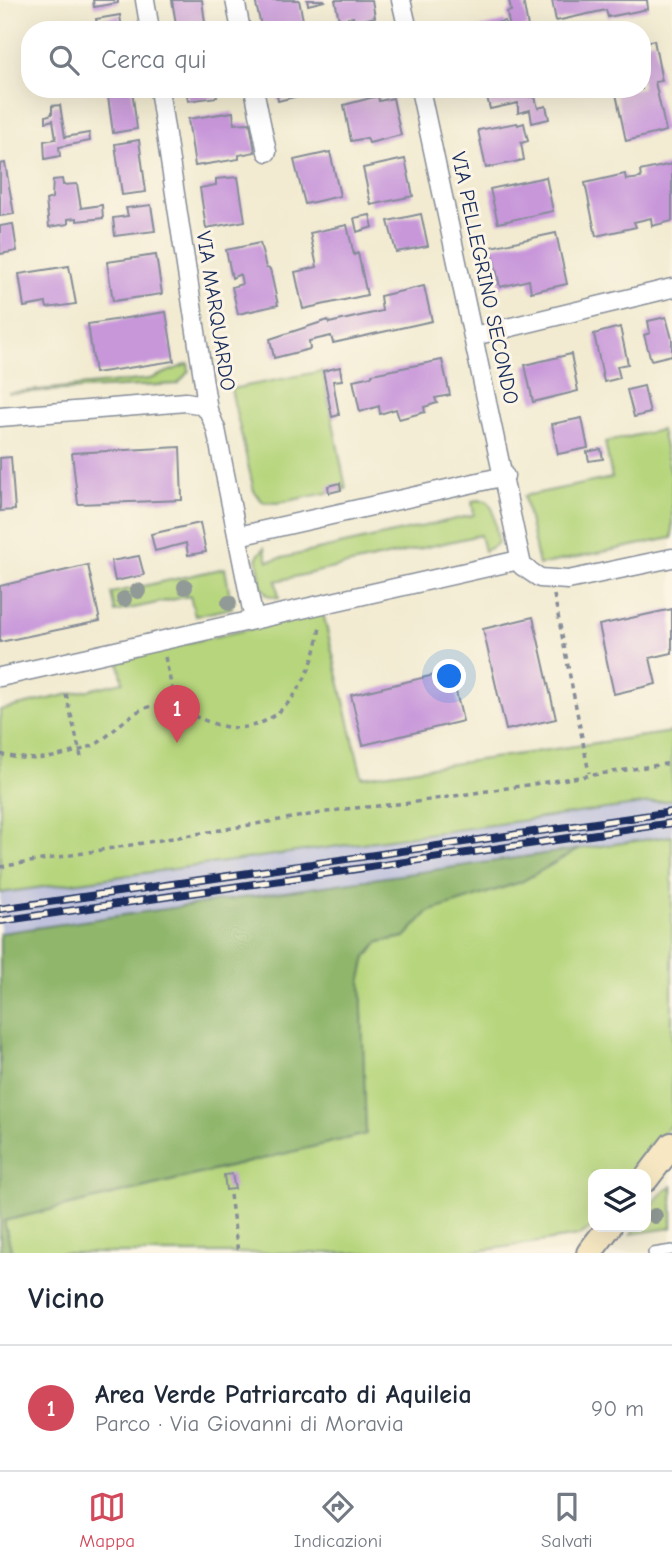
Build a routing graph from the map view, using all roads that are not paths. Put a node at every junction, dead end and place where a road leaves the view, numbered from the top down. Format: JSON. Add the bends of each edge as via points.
{"nodes":[{"id":1,"x":145,"y":0,"type":"edge"},
{"id":2,"x":235,"y":0,"type":"edge"},
{"id":3,"x":401,"y":0,"type":"edge"},
{"id":4,"x":148,"y":21,"type":"edge"},
{"id":5,"x":239,"y":21,"type":"edge"},
{"id":6,"x":406,"y":21,"type":"edge"},
{"id":7,"x":160,"y":98,"type":"edge"},
{"id":8,"x":256,"y":98,"type":"edge"},
{"id":9,"x":423,"y":98,"type":"edge"},
{"id":10,"x":267,"y":152,"type":"dead end"},
{"id":11,"x":672,"y":288,"type":"edge"},
{"id":12,"x":474,"y":336,"type":"junction"},
{"id":13,"x":208,"y":410,"type":"junction"},
{"id":14,"x":0,"y":417,"type":"edge"},
{"id":15,"x":505,"y":476,"type":"junction"},
{"id":16,"x":238,"y":536,"type":"junction"},
{"id":17,"x":672,"y":558,"type":"edge"},
{"id":18,"x":519,"y":560,"type":"junction"},
{"id":19,"x":254,"y":620,"type":"junction"},
{"id":20,"x":0,"y":677,"type":"edge"},
{"id":21,"x":670,"y":1152,"type":"edge"},
{"id":22,"x":651,"y":1173,"type":"edge"},
{"id":23,"x":605,"y":1232,"type":"edge"},
{"id":24,"x":672,"y":1251,"type":"edge"},
{"id":25,"x":589,"y":1253,"type":"edge"},
{"id":26,"x":653,"y":1253,"type":"edge"}],
"edges":[{"from":1,"to":4,"type":"street"},
{"from":2,"to":5,"type":"street"},
{"from":3,"to":6,"type":"street"},
{"from":7,"to":13,"type":"street","name":"VIA MARQUARDO"},
{"from":8,"to":10,"type":"street"},
{"from":9,"to":12,"type":"street","name":"VIA PELLEGRINO SECONDO"},
{"from":11,"to":12,"type":"street"},
{"from":12,"to":15,"type":"street","name":"VIA PELLEGRINO SECONDO"},
{"from":13,"to":14,"type":"street","via":[[186,402]]},
{"from":13,"to":16,"type":"street","name":"VIA MARQUARDO"},
{"from":15,"to":16,"type":"street"},
{"from":15,"to":18,"type":"street","name":"VIA PELLEGRINO SECONDO"},
{"from":16,"to":19,"type":"street"},
{"from":17,"to":18,"type":"street","via":[[568,580],[540,578]]},
{"from":18,"to":19,"type":"street"},
{"from":19,"to":20,"type":"street"},
{"from":21,"to":22,"type":"street"},
{"from":23,"to":25,"type":"street"},
{"from":24,"to":26,"type":"lane"}]}
